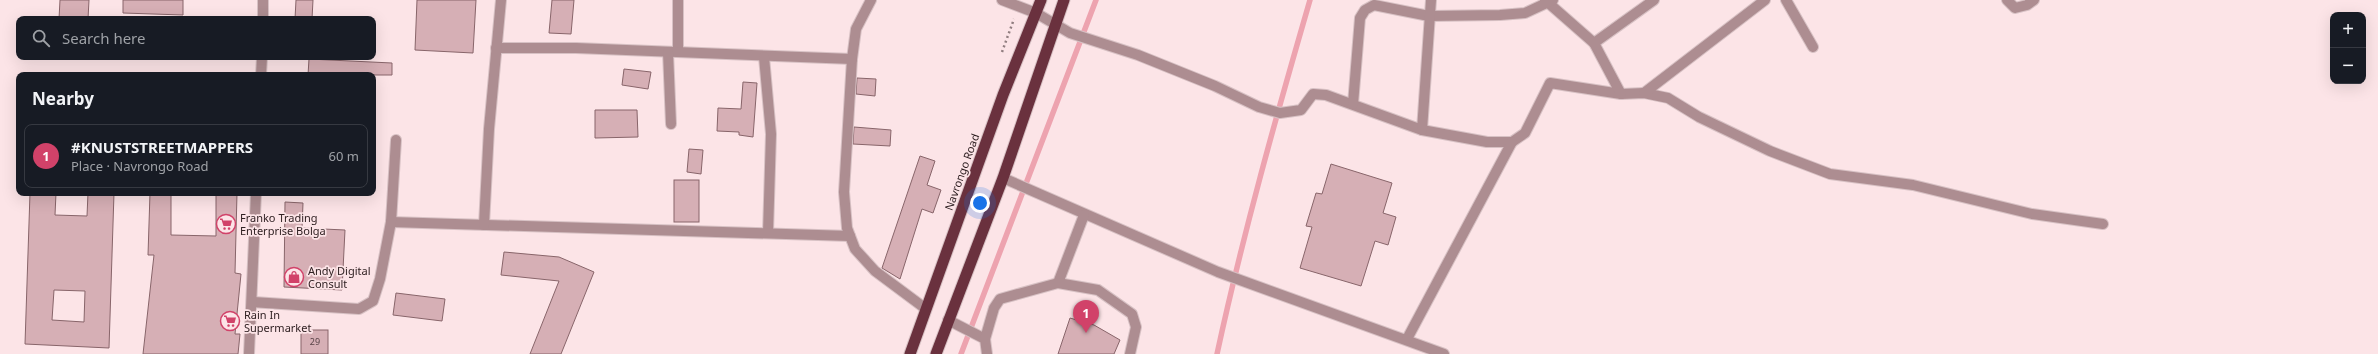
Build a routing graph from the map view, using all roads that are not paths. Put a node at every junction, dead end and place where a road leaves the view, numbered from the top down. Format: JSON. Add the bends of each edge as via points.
{"nodes":[{"id":1,"x":263,"y":0,"type":"edge"},
{"id":2,"x":501,"y":0,"type":"edge"},
{"id":3,"x":678,"y":0,"type":"edge"},
{"id":4,"x":871,"y":0,"type":"edge"},
{"id":5,"x":1002,"y":0,"type":"edge"},
{"id":6,"x":1041,"y":0,"type":"edge"},
{"id":7,"x":1064,"y":0,"type":"edge"},
{"id":8,"x":1431,"y":0,"type":"edge"},
{"id":9,"x":1654,"y":0,"type":"edge"},
{"id":10,"x":1765,"y":0,"type":"edge"},
{"id":11,"x":1786,"y":0,"type":"edge"},
{"id":12,"x":2007,"y":0,"type":"edge"},
{"id":13,"x":2034,"y":0,"type":"edge"},
{"id":14,"x":1549,"y":1,"type":"edge"},
{"id":15,"x":1036,"y":14,"type":"junction"},
{"id":16,"x":263,"y":16,"type":"edge"},
{"id":17,"x":1429,"y":16,"type":"junction"},
{"id":18,"x":1055,"y":25,"type":"junction"},
{"id":19,"x":1594,"y":43,"type":"junction"},
{"id":20,"x":1813,"y":47,"type":"dead end"},
{"id":21,"x":496,"y":48,"type":"junction"},
{"id":22,"x":673,"y":52,"type":"junction"},
{"id":23,"x":764,"y":57,"type":"junction"},
{"id":24,"x":262,"y":60,"type":"edge"},
{"id":25,"x":852,"y":60,"type":"junction"},
{"id":26,"x":261,"y":72,"type":"edge"},
{"id":27,"x":1644,"y":93,"type":"junction"},
{"id":28,"x":1621,"y":94,"type":"junction"},
{"id":29,"x":1353,"y":104,"type":"junction"},
{"id":30,"x":671,"y":124,"type":"dead end"},
{"id":31,"x":1422,"y":130,"type":"junction"},
{"id":32,"x":396,"y":140,"type":"dead end"},
{"id":33,"x":1512,"y":142,"type":"junction"},
{"id":34,"x":1003,"y":178,"type":"junction"},
{"id":35,"x":256,"y":196,"type":"edge"},
{"id":36,"x":1084,"y":215,"type":"junction"},
{"id":37,"x":391,"y":222,"type":"junction"},
{"id":38,"x":2103,"y":224,"type":"dead end"},
{"id":39,"x":484,"y":225,"type":"junction"},
{"id":40,"x":768,"y":233,"type":"junction"},
{"id":41,"x":850,"y":236,"type":"junction"},
{"id":42,"x":1058,"y":283,"type":"junction"},
{"id":43,"x":252,"y":302,"type":"junction"},
{"id":44,"x":926,"y":309,"type":"junction"},
{"id":45,"x":948,"y":320,"type":"junction"},
{"id":46,"x":985,"y":339,"type":"junction"},
{"id":47,"x":1407,"y":339,"type":"junction"},
{"id":48,"x":249,"y":354,"type":"edge"},
{"id":49,"x":910,"y":354,"type":"edge"},
{"id":50,"x":936,"y":354,"type":"edge"},
{"id":51,"x":987,"y":354,"type":"edge"},
{"id":52,"x":1130,"y":354,"type":"edge"},
{"id":53,"x":1444,"y":354,"type":"edge"}],
"edges":[{"from":1,"to":16,"type":"street"},
{"from":2,"to":21,"type":"street"},
{"from":3,"to":22,"type":"street"},
{"from":4,"to":25,"type":"street","via":[[856,28]]},
{"from":5,"to":15,"type":"street"},
{"from":6,"to":15,"type":"highway","name":"Navrongo Road"},
{"from":7,"to":18,"type":"highway"},
{"from":8,"to":17,"type":"street"},
{"from":9,"to":19,"type":"street"},
{"from":10,"to":27,"type":"street"},
{"from":11,"to":20,"type":"street"},
{"from":12,"to":13,"type":"street","via":[[2015,8]]},
{"from":14,"to":17,"type":"street","via":[[1525,13],[1514,15]]},
{"from":14,"to":19,"type":"street"},
{"from":15,"to":18,"type":"street"},
{"from":15,"to":44,"type":"highway","name":"Navrongo Road","via":[[1003,95]]},
{"from":17,"to":29,"type":"street","via":[[1374,5],[1365,10],[1360,18]]},
{"from":17,"to":31,"type":"street"},
{"from":18,"to":29,"type":"street","via":[[1070,33],[1145,57],[1259,107],[1280,113],[1300,110],[1313,94],[1326,95]]},
{"from":18,"to":34,"type":"highway"},
{"from":19,"to":28,"type":"street"},
{"from":21,"to":22,"type":"street"},
{"from":21,"to":39,"type":"street"},
{"from":22,"to":23,"type":"street"},
{"from":22,"to":30,"type":"street"},
{"from":23,"to":25,"type":"street"},
{"from":23,"to":40,"type":"street","via":[[771,134]]},
{"from":24,"to":26,"type":"street"},
{"from":25,"to":41,"type":"street","via":[[844,192]]},
{"from":27,"to":28,"type":"street"},
{"from":27,"to":38,"type":"street","via":[[1668,98],[1699,117],[1770,151],[1830,174],[1913,185],[2032,214]]},
{"from":28,"to":33,"type":"street","via":[[1550,82],[1525,133]]},
{"from":29,"to":31,"type":"street"},
{"from":31,"to":33,"type":"street","via":[[1487,142]]},
{"from":32,"to":37,"type":"street"},
{"from":33,"to":47,"type":"street"},
{"from":34,"to":36,"type":"street"},
{"from":34,"to":45,"type":"highway"},
{"from":35,"to":43,"type":"street"},
{"from":36,"to":42,"type":"street"},
{"from":36,"to":47,"type":"street","via":[[1249,284]]},
{"from":37,"to":39,"type":"street"},
{"from":37,"to":43,"type":"street","via":[[380,279],[373,300],[360,309]]},
{"from":39,"to":40,"type":"street"},
{"from":40,"to":41,"type":"street"},
{"from":41,"to":44,"type":"street","via":[[855,249],[875,271]]},
{"from":42,"to":46,"type":"street","via":[[1000,299],[994,308]]},
{"from":42,"to":52,"type":"street","via":[[1098,290],[1132,314],[1136,327]]},
{"from":43,"to":48,"type":"street"},
{"from":44,"to":49,"type":"highway","name":"Navrongo Road"},
{"from":45,"to":46,"type":"street"},
{"from":45,"to":50,"type":"highway"},
{"from":46,"to":51,"type":"street"},
{"from":47,"to":53,"type":"street"}]}
